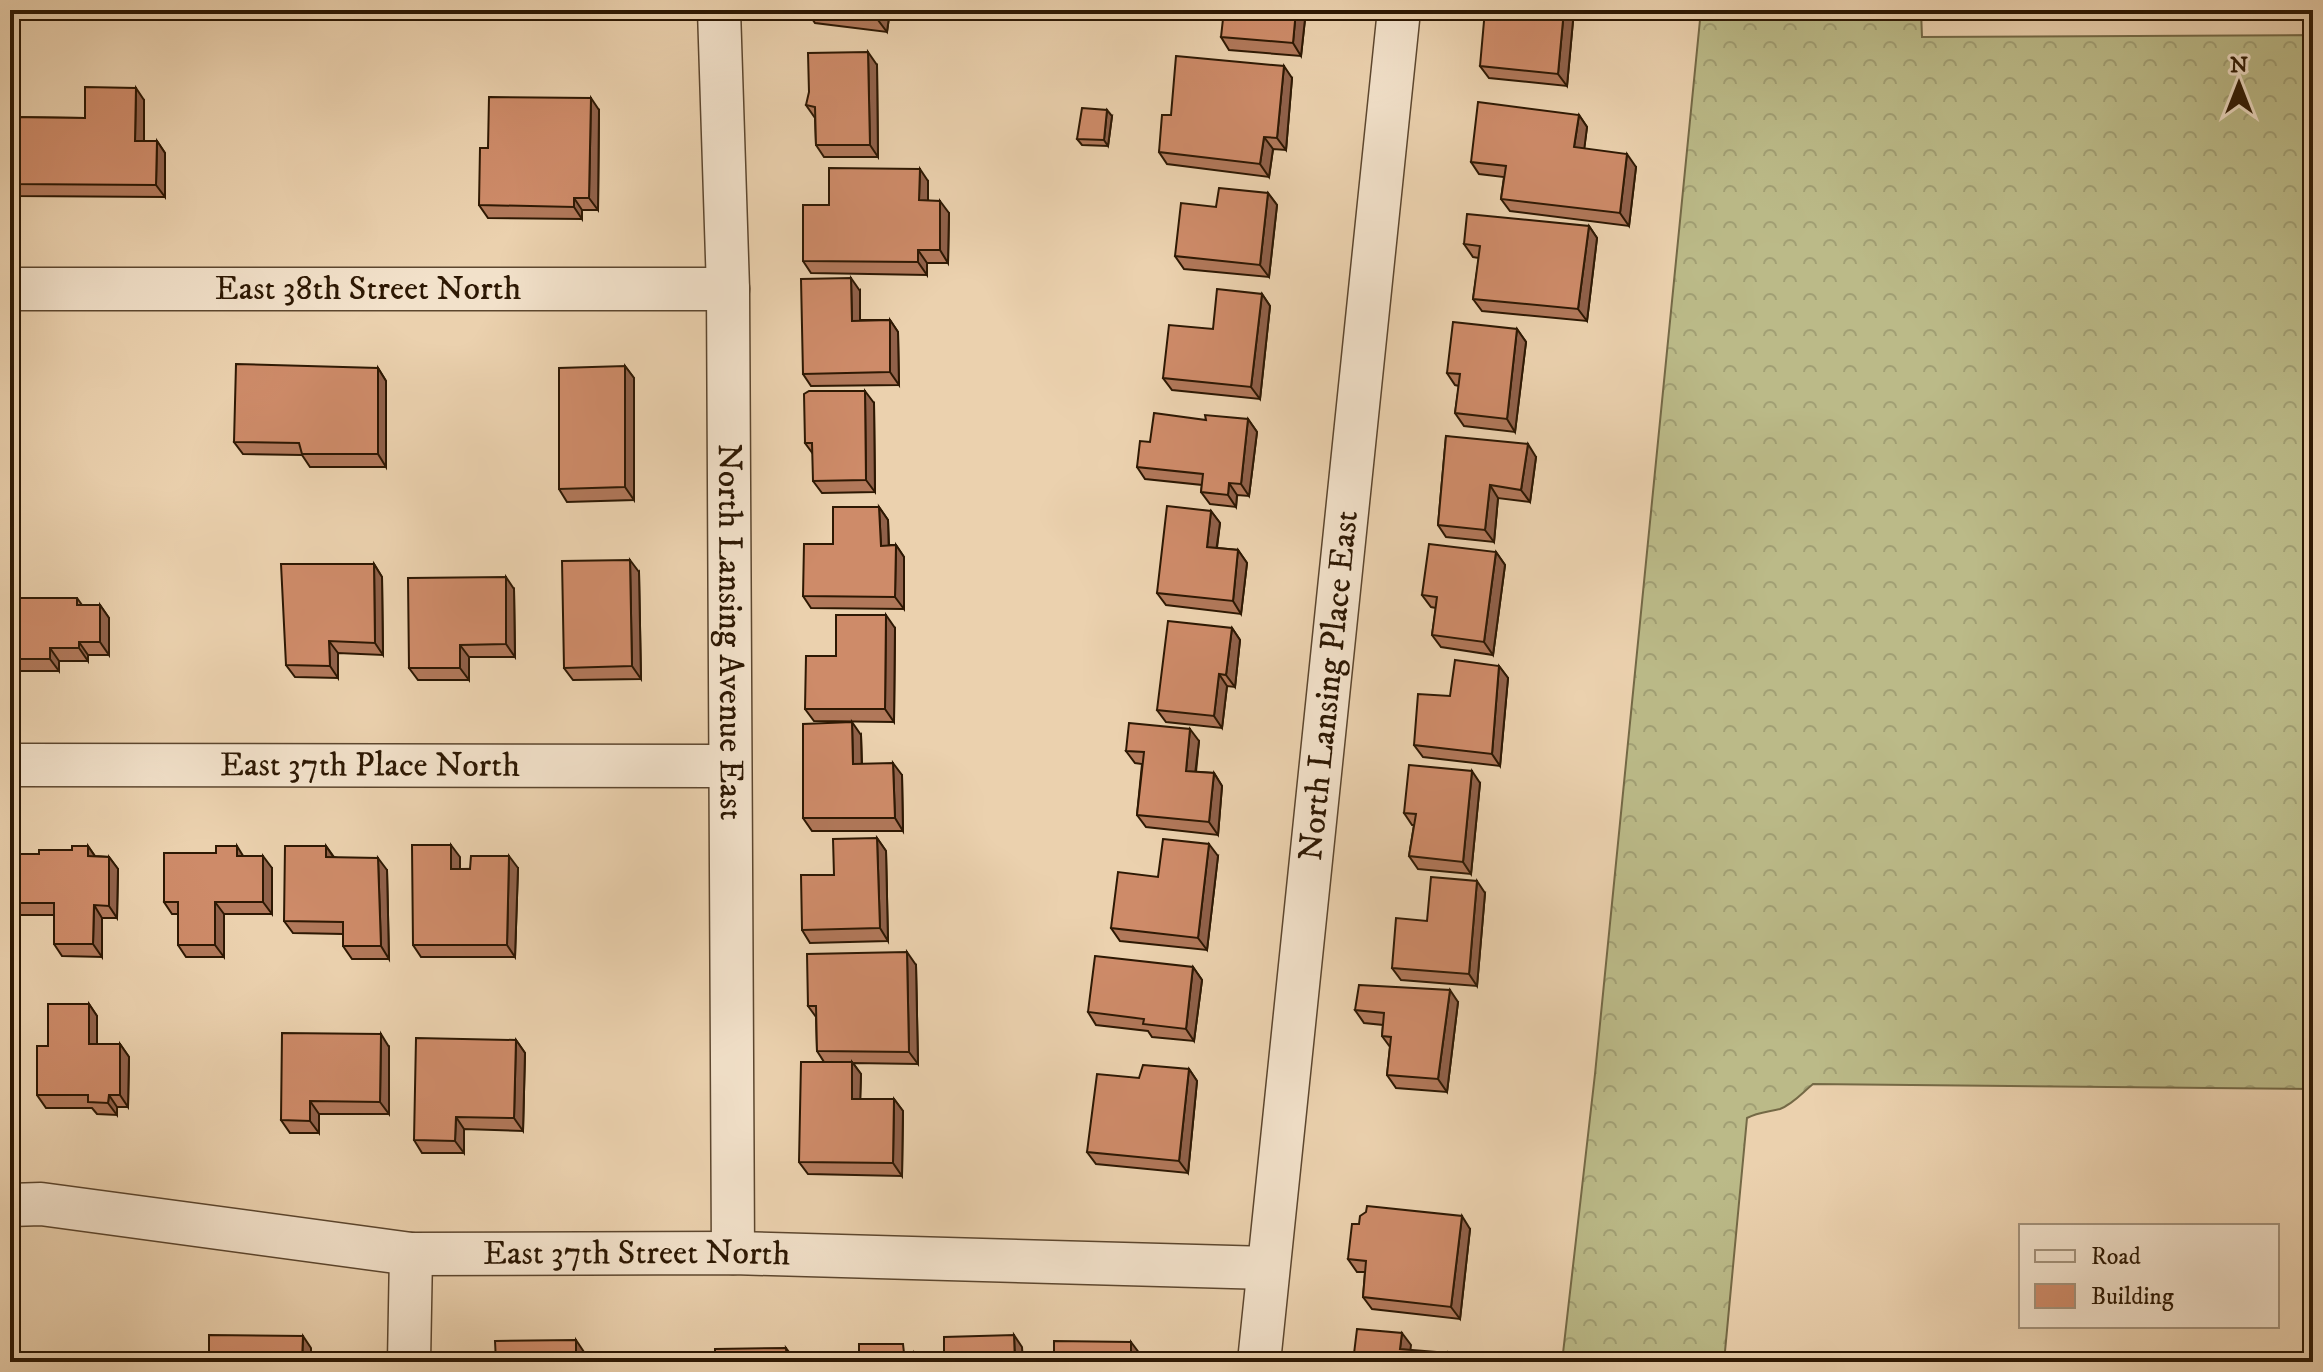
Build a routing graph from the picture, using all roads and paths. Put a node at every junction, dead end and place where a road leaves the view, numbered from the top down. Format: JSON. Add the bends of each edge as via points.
{"nodes":[{"id":1,"x":719,"y":10,"type":"edge"},
{"id":2,"x":1399,"y":10,"type":"edge"},
{"id":3,"x":10,"y":289,"type":"edge"},
{"id":4,"x":728,"y":289,"type":"junction"},
{"id":5,"x":10,"y":765,"type":"edge"},
{"id":6,"x":728,"y":766,"type":"junction"},
{"id":7,"x":10,"y":1205,"type":"edge"},
{"id":8,"x":733,"y":1253,"type":"junction"},
{"id":9,"x":411,"y":1254,"type":"junction"},
{"id":10,"x":1268,"y":1268,"type":"junction"},
{"id":11,"x":409,"y":1362,"type":"edge"},
{"id":12,"x":1259,"y":1362,"type":"edge"}],
"edges":[{"from":1,"to":4,"type":"street","name":"North Lansing Avenue East"},
{"from":2,"to":10,"type":"street","name":"North Lansing Place East"},
{"from":3,"to":4,"type":"street","name":"East 38th Street North"},
{"from":4,"to":6,"type":"street","name":"North Lansing Avenue East"},
{"from":5,"to":6,"type":"street","name":"East 37th Place North"},
{"from":6,"to":8,"type":"street","name":"North Lansing Avenue East"},
{"from":7,"to":9,"type":"street","name":"East 37th Street North","via":[[41,1204]]},
{"from":8,"to":9,"type":"street","name":"East 37th Street North"},
{"from":8,"to":10,"type":"street","name":"East 37th Street North"},
{"from":9,"to":11,"type":"street"},
{"from":10,"to":12,"type":"street","name":"North Lansing Place East"}]}
